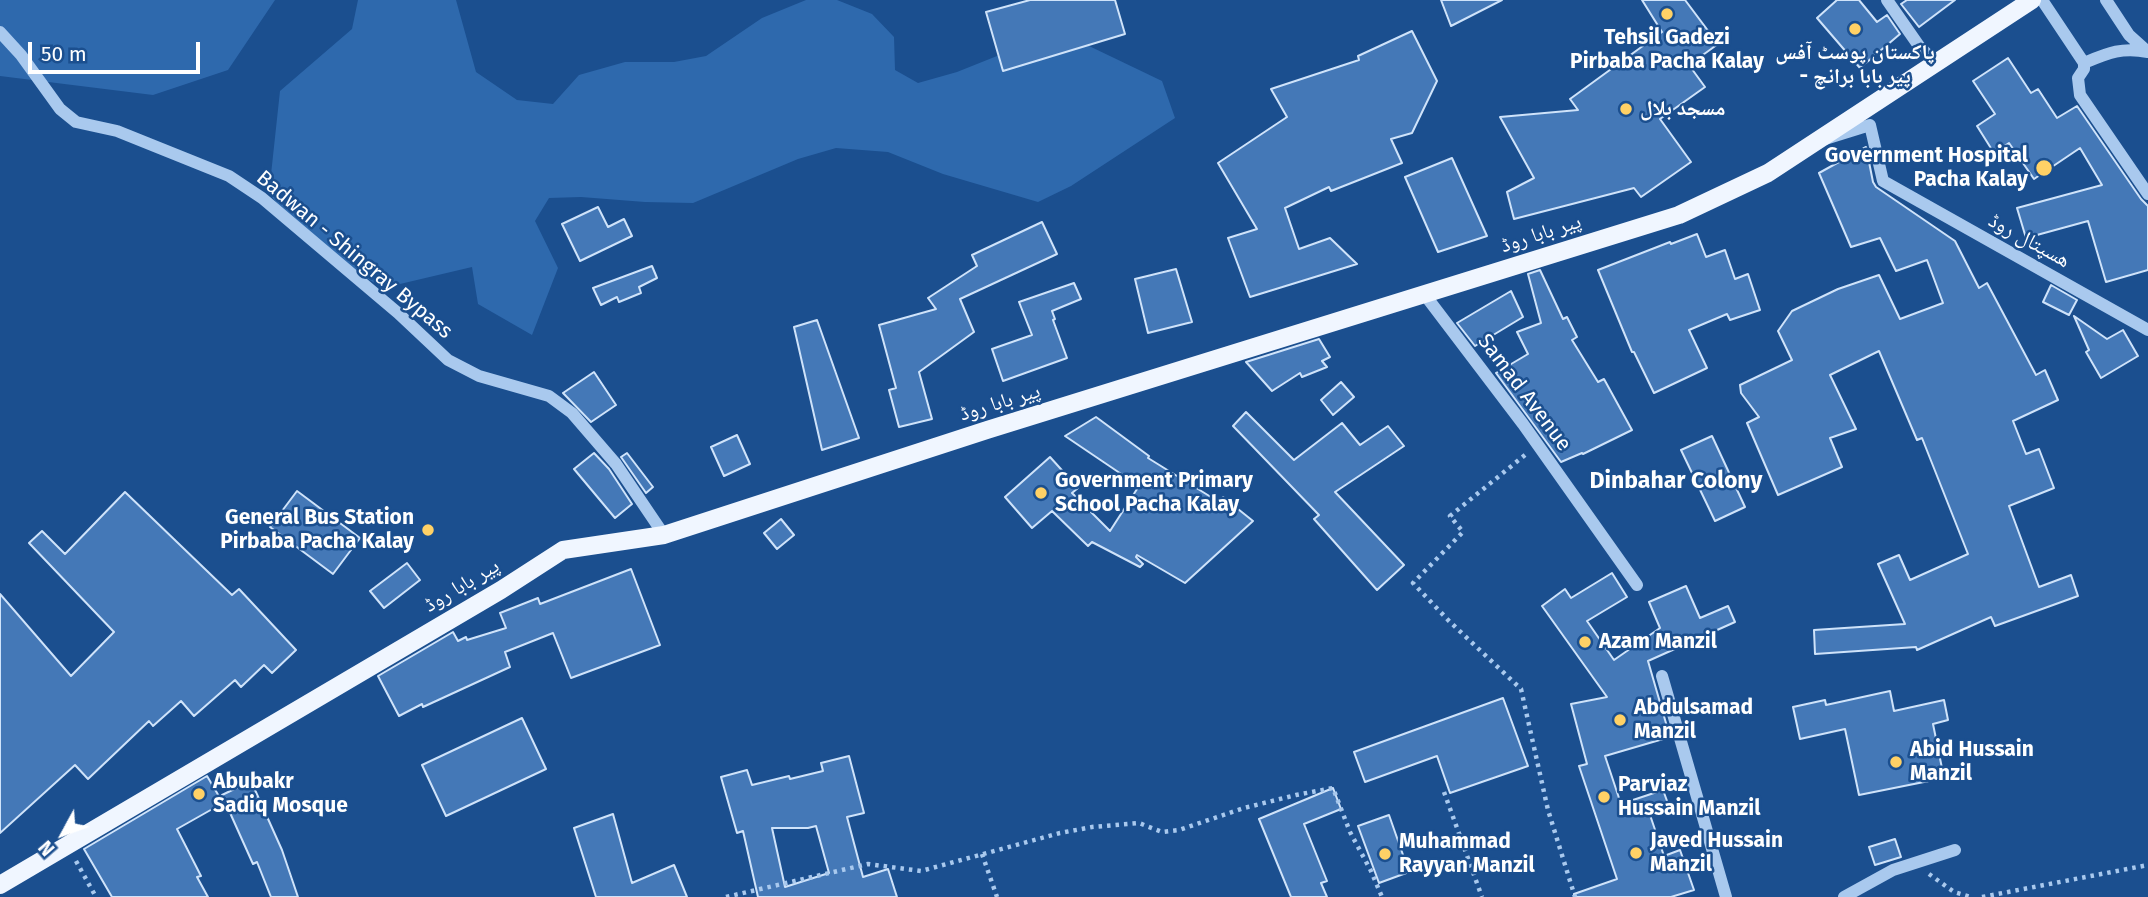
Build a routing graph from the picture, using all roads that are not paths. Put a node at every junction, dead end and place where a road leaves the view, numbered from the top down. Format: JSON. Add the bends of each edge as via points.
{"nodes":[{"id":1,"x":1887,"y":0,"type":"edge"},
{"id":2,"x":2032,"y":0,"type":"edge"},
{"id":3,"x":2042,"y":0,"type":"edge"},
{"id":4,"x":2106,"y":0,"type":"edge"},
{"id":5,"x":0,"y":32,"type":"edge"},
{"id":6,"x":1935,"y":62,"type":"junction"},
{"id":7,"x":2084,"y":63,"type":"junction"},
{"id":8,"x":1815,"y":142,"type":"junction"},
{"id":9,"x":2148,"y":194,"type":"edge"},
{"id":10,"x":1425,"y":295,"type":"junction"},
{"id":11,"x":2148,"y":330,"type":"edge"},
{"id":12,"x":664,"y":535,"type":"junction"},
{"id":13,"x":1637,"y":585,"type":"dead end"},
{"id":14,"x":1662,"y":676,"type":"dead end"},
{"id":15,"x":1955,"y":850,"type":"dead end"},
{"id":16,"x":0,"y":885,"type":"edge"},
{"id":17,"x":1726,"y":897,"type":"edge"},
{"id":18,"x":1844,"y":897,"type":"edge"}],
"edges":[{"from":1,"to":6,"type":"street"},
{"from":2,"to":6,"type":"main road","name":"پیر بابا روڈ"},
{"from":3,"to":7,"type":"street"},
{"from":4,"to":7,"type":"street","via":[[2129,35],[2148,52],[2109,51]]},
{"from":5,"to":12,"type":"street","name":"Badwan - Shingray Bypass","via":[[60,109],[76,122],[117,131],[229,176],[272,207],[448,360],[479,376],[549,396],[572,413],[616,464]]},
{"from":6,"to":8,"type":"main road","name":"پیر بابا روڈ"},
{"from":7,"to":9,"type":"street","via":[[2078,78],[2080,95]]},
{"from":8,"to":10,"type":"main road","name":"پیر بابا روڈ","via":[[1768,173],[1679,215]]},
{"from":8,"to":11,"type":"street","name":"ھسپتال روڈ","via":[[1870,125],[1883,181]]},
{"from":10,"to":12,"type":"main road","name":"پیر بابا روڈ"},
{"from":10,"to":13,"type":"street","name":"Samad Avenue"},
{"from":12,"to":16,"type":"main road","name":"پیر بابا روڈ","via":[[563,550]]},
{"from":14,"to":17,"type":"street"},
{"from":15,"to":18,"type":"street","via":[[1894,870]]}]}
